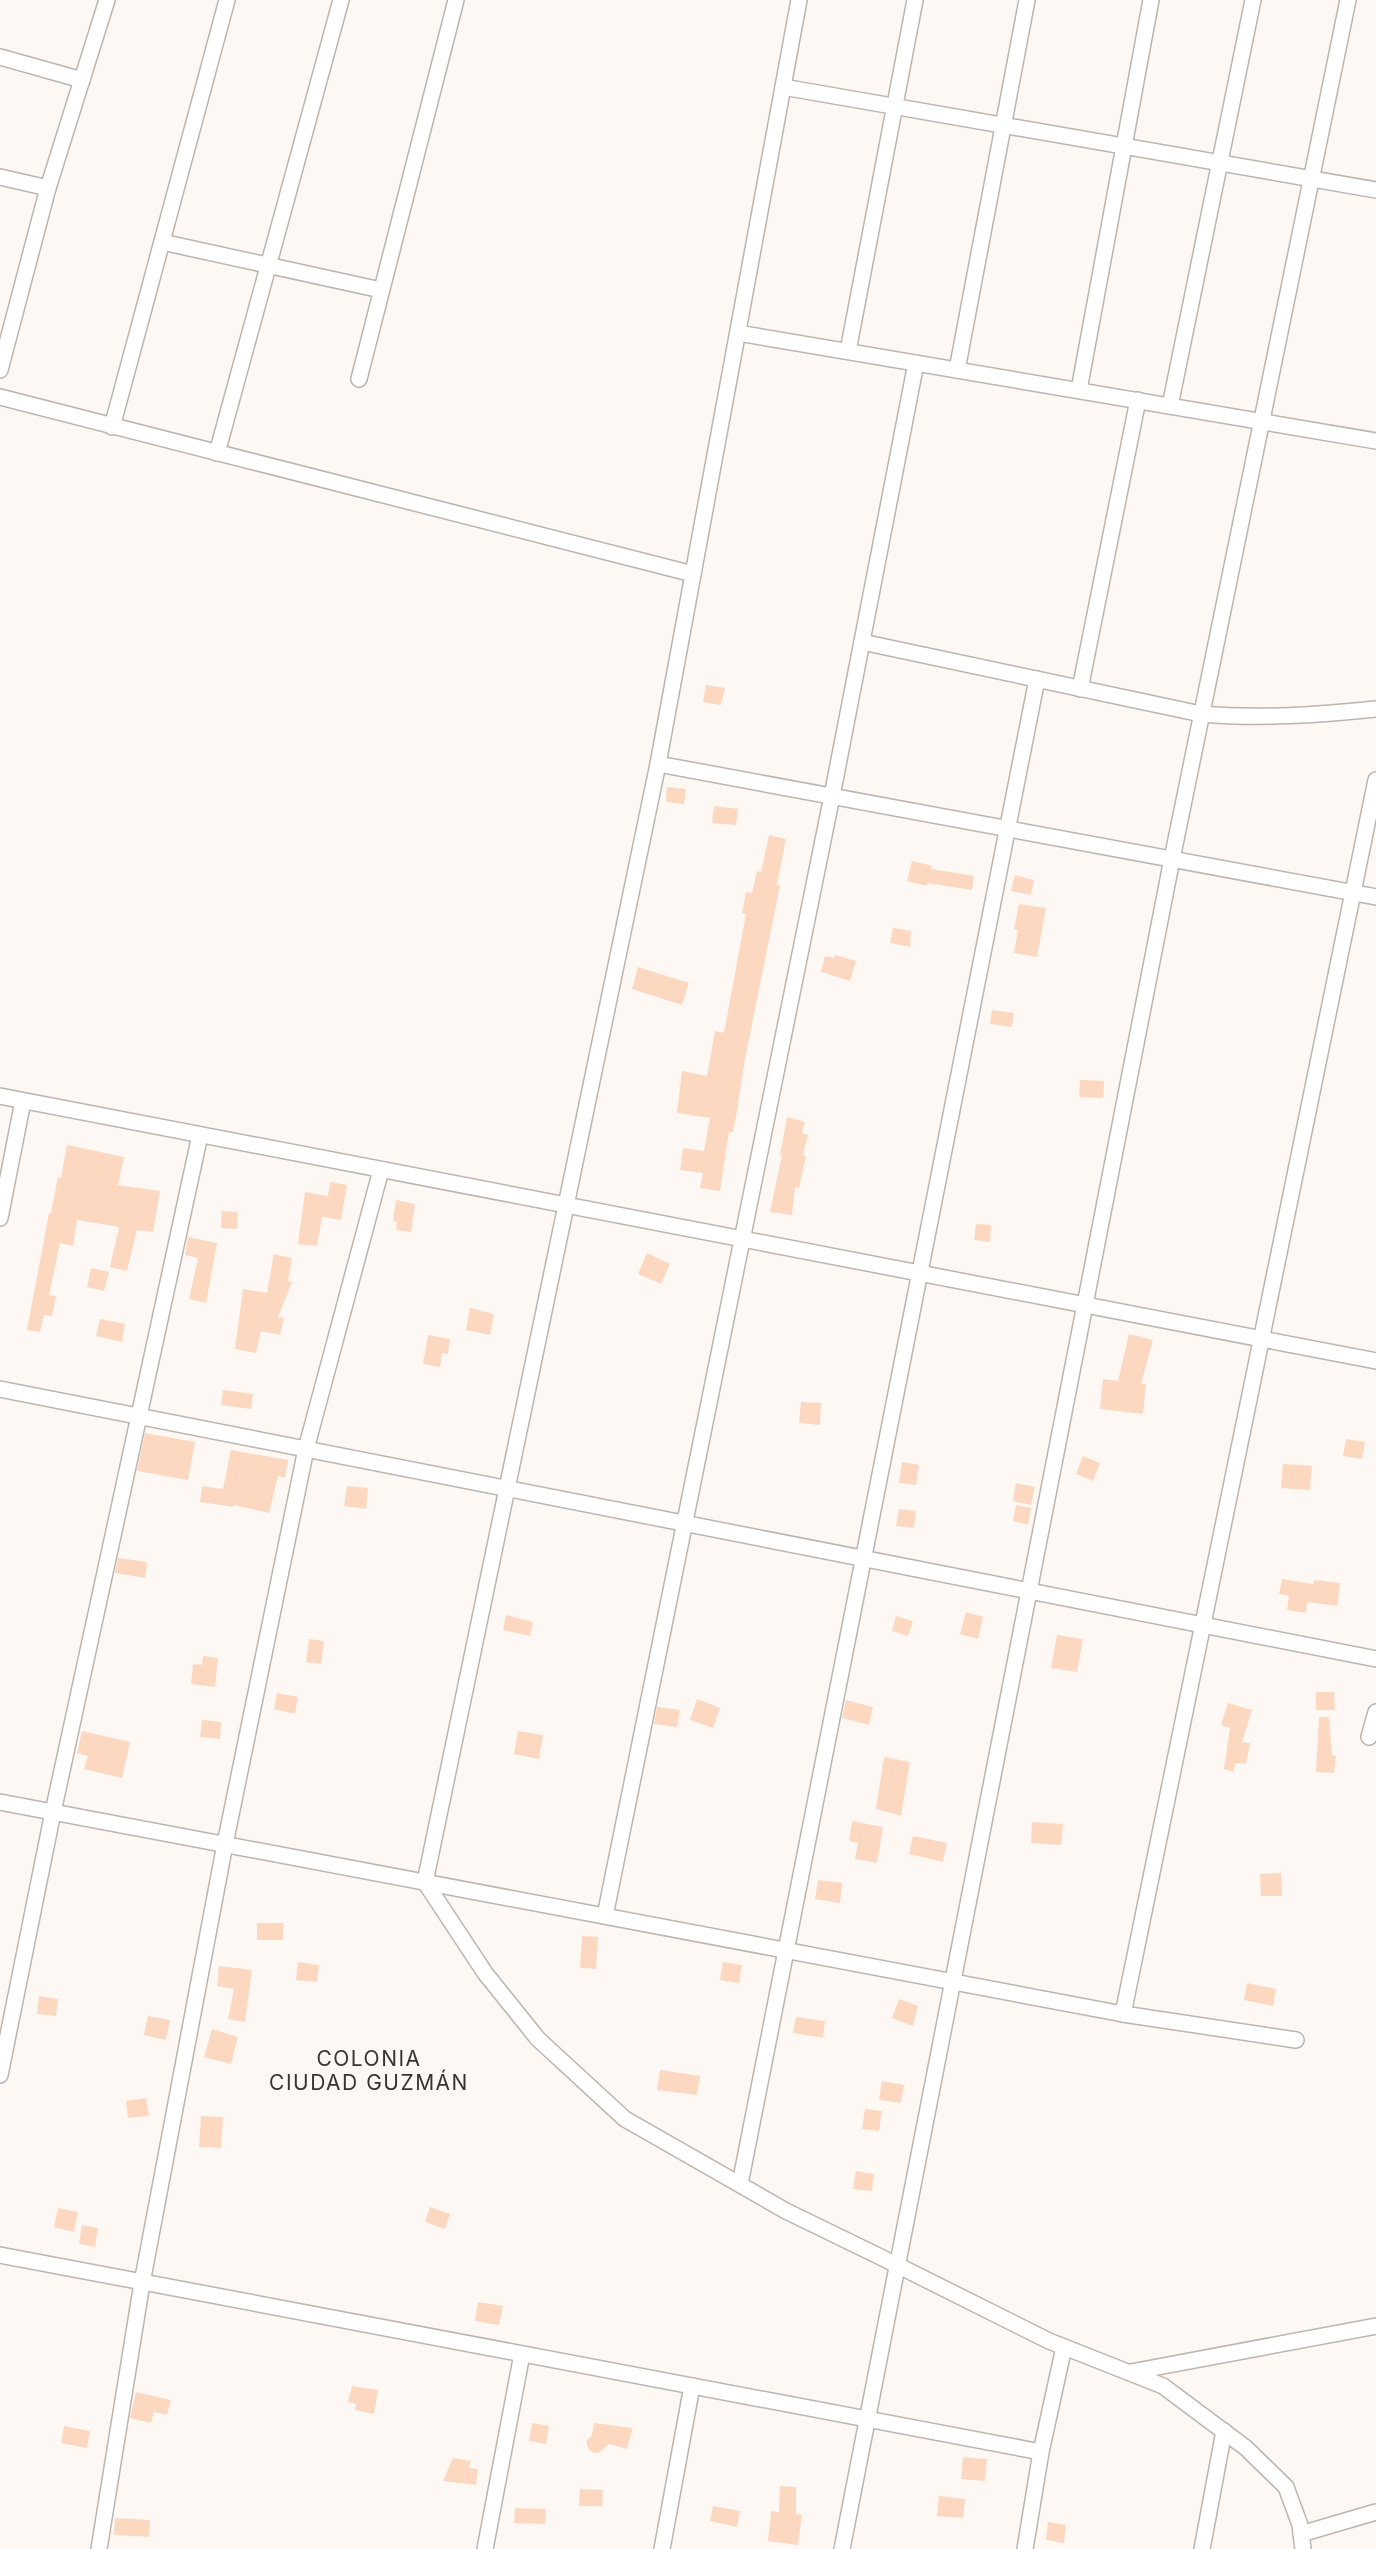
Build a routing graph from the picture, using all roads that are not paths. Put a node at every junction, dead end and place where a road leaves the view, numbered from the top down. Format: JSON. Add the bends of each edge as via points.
{"nodes":[{"id":1,"x":107,"y":0,"type":"edge"},
{"id":2,"x":227,"y":0,"type":"edge"},
{"id":3,"x":341,"y":0,"type":"edge"},
{"id":4,"x":456,"y":0,"type":"edge"},
{"id":5,"x":800,"y":0,"type":"edge"},
{"id":6,"x":915,"y":0,"type":"edge"},
{"id":7,"x":1027,"y":0,"type":"edge"},
{"id":8,"x":1151,"y":0,"type":"edge"},
{"id":9,"x":1253,"y":0,"type":"edge"},
{"id":10,"x":1348,"y":0,"type":"edge"},
{"id":11,"x":0,"y":57,"type":"edge"},
{"id":12,"x":82,"y":80,"type":"junction"},
{"id":13,"x":783,"y":87,"type":"junction"},
{"id":14,"x":894,"y":106,"type":"junction"},
{"id":15,"x":1004,"y":125,"type":"junction"},
{"id":16,"x":1124,"y":146,"type":"junction"},
{"id":17,"x":1220,"y":163,"type":"junction"},
{"id":18,"x":0,"y":177,"type":"edge"},
{"id":19,"x":1311,"y":178,"type":"junction"},
{"id":20,"x":48,"y":188,"type":"junction"},
{"id":21,"x":1376,"y":190,"type":"edge"},
{"id":22,"x":162,"y":242,"type":"junction"},
{"id":23,"x":269,"y":265,"type":"junction"},
{"id":24,"x":381,"y":290,"type":"junction"},
{"id":25,"x":738,"y":333,"type":"junction"},
{"id":26,"x":848,"y":351,"type":"junction"},
{"id":27,"x":916,"y":363,"type":"junction"},
{"id":28,"x":0,"y":370,"type":"edge"},
{"id":29,"x":957,"y":370,"type":"junction"},
{"id":30,"x":359,"y":379,"type":"dead end"},
{"id":31,"x":1079,"y":390,"type":"junction"},
{"id":32,"x":0,"y":397,"type":"edge"},
{"id":33,"x":1138,"y":400,"type":"junction"},
{"id":34,"x":1170,"y":406,"type":"junction"},
{"id":35,"x":1262,"y":421,"type":"junction"},
{"id":36,"x":112,"y":427,"type":"junction"},
{"id":37,"x":1376,"y":441,"type":"edge"},
{"id":38,"x":218,"y":453,"type":"junction"},
{"id":39,"x":693,"y":574,"type":"junction"},
{"id":40,"x":862,"y":642,"type":"junction"},
{"id":41,"x":1036,"y":679,"type":"junction"},
{"id":42,"x":1080,"y":689,"type":"junction"},
{"id":43,"x":1376,"y":710,"type":"edge"},
{"id":44,"x":1201,"y":714,"type":"junction"},
{"id":45,"x":658,"y":764,"type":"junction"},
{"id":46,"x":1376,"y":780,"type":"edge"},
{"id":47,"x":832,"y":796,"type":"junction"},
{"id":48,"x":1006,"y":828,"type":"junction"},
{"id":49,"x":1172,"y":859,"type":"junction"},
{"id":50,"x":1353,"y":893,"type":"junction"},
{"id":51,"x":1376,"y":897,"type":"edge"},
{"id":52,"x":0,"y":1096,"type":"edge"},
{"id":53,"x":23,"y":1101,"type":"junction"},
{"id":54,"x":200,"y":1135,"type":"junction"},
{"id":55,"x":381,"y":1170,"type":"junction"},
{"id":56,"x":566,"y":1205,"type":"junction"},
{"id":57,"x":0,"y":1218,"type":"edge"},
{"id":58,"x":742,"y":1239,"type":"junction"},
{"id":59,"x":919,"y":1273,"type":"junction"},
{"id":60,"x":1085,"y":1305,"type":"junction"},
{"id":61,"x":1261,"y":1339,"type":"junction"},
{"id":62,"x":1376,"y":1361,"type":"edge"},
{"id":63,"x":0,"y":1389,"type":"edge"},
{"id":64,"x":139,"y":1416,"type":"junction"},
{"id":65,"x":306,"y":1449,"type":"junction"},
{"id":66,"x":507,"y":1489,"type":"junction"},
{"id":67,"x":684,"y":1523,"type":"junction"},
{"id":68,"x":863,"y":1558,"type":"junction"},
{"id":69,"x":1030,"y":1591,"type":"junction"},
{"id":70,"x":1203,"y":1625,"type":"junction"},
{"id":71,"x":1376,"y":1659,"type":"edge"},
{"id":72,"x":1376,"y":1712,"type":"edge"},
{"id":73,"x":1369,"y":1737,"type":"dead end"},
{"id":74,"x":0,"y":1802,"type":"edge"},
{"id":75,"x":53,"y":1812,"type":"junction"},
{"id":76,"x":225,"y":1844,"type":"junction"},
{"id":77,"x":425,"y":1882,"type":"junction"},
{"id":78,"x":605,"y":1916,"type":"junction"},
{"id":79,"x":786,"y":1950,"type":"junction"},
{"id":80,"x":954,"y":1982,"type":"junction"},
{"id":81,"x":1123,"y":2014,"type":"junction"},
{"id":82,"x":1296,"y":2040,"type":"dead end"},
{"id":83,"x":0,"y":2075,"type":"edge"},
{"id":84,"x":740,"y":2184,"type":"junction"},
{"id":85,"x":0,"y":2255,"type":"edge"},
{"id":86,"x":899,"y":2266,"type":"junction"},
{"id":87,"x":142,"y":2283,"type":"junction"},
{"id":88,"x":1376,"y":2326,"type":"edge"},
{"id":89,"x":1064,"y":2347,"type":"junction"},
{"id":90,"x":522,"y":2354,"type":"junction"},
{"id":91,"x":1131,"y":2373,"type":"junction"},
{"id":92,"x":692,"y":2386,"type":"junction"},
{"id":93,"x":866,"y":2419,"type":"junction"},
{"id":94,"x":1224,"y":2431,"type":"junction"},
{"id":95,"x":1041,"y":2452,"type":"junction"},
{"id":96,"x":1376,"y":2512,"type":"edge"},
{"id":97,"x":1302,"y":2542,"type":"edge"},
{"id":98,"x":99,"y":2549,"type":"edge"},
{"id":99,"x":485,"y":2549,"type":"edge"},
{"id":100,"x":662,"y":2549,"type":"edge"},
{"id":101,"x":842,"y":2549,"type":"edge"},
{"id":102,"x":1025,"y":2549,"type":"edge"},
{"id":103,"x":1202,"y":2549,"type":"edge"}],
"edges":[{"from":1,"to":12,"type":"street"},
{"from":2,"to":22,"type":"street"},
{"from":3,"to":23,"type":"street"},
{"from":4,"to":24,"type":"street"},
{"from":5,"to":13,"type":"street"},
{"from":6,"to":14,"type":"street"},
{"from":7,"to":15,"type":"street"},
{"from":8,"to":16,"type":"street"},
{"from":9,"to":17,"type":"street"},
{"from":10,"to":19,"type":"street"},
{"from":11,"to":12,"type":"street"},
{"from":12,"to":20,"type":"street"},
{"from":13,"to":14,"type":"street"},
{"from":13,"to":25,"type":"street"},
{"from":14,"to":15,"type":"street"},
{"from":14,"to":26,"type":"street"},
{"from":15,"to":16,"type":"street"},
{"from":15,"to":29,"type":"street"},
{"from":16,"to":17,"type":"street"},
{"from":16,"to":31,"type":"street"},
{"from":17,"to":19,"type":"street"},
{"from":17,"to":34,"type":"street"},
{"from":18,"to":20,"type":"street"},
{"from":19,"to":21,"type":"street"},
{"from":19,"to":35,"type":"street"},
{"from":20,"to":28,"type":"street"},
{"from":22,"to":23,"type":"street"},
{"from":22,"to":36,"type":"street"},
{"from":23,"to":24,"type":"street"},
{"from":23,"to":38,"type":"street"},
{"from":24,"to":30,"type":"street"},
{"from":25,"to":26,"type":"street"},
{"from":25,"to":39,"type":"street"},
{"from":26,"to":27,"type":"street"},
{"from":27,"to":29,"type":"street"},
{"from":27,"to":40,"type":"street"},
{"from":29,"to":31,"type":"street"},
{"from":31,"to":33,"type":"street"},
{"from":32,"to":36,"type":"street"},
{"from":33,"to":34,"type":"street"},
{"from":33,"to":42,"type":"street"},
{"from":34,"to":35,"type":"street"},
{"from":35,"to":37,"type":"street"},
{"from":35,"to":44,"type":"street"},
{"from":36,"to":38,"type":"street"},
{"from":38,"to":39,"type":"street"},
{"from":39,"to":45,"type":"street"},
{"from":40,"to":41,"type":"street"},
{"from":40,"to":47,"type":"street"},
{"from":41,"to":42,"type":"street"},
{"from":41,"to":48,"type":"street"},
{"from":42,"to":44,"type":"street"},
{"from":43,"to":44,"type":"street","via":[[1264,717]]},
{"from":44,"to":49,"type":"street"},
{"from":45,"to":47,"type":"street"},
{"from":45,"to":56,"type":"street"},
{"from":46,"to":50,"type":"street"},
{"from":47,"to":48,"type":"street"},
{"from":47,"to":58,"type":"street"},
{"from":48,"to":49,"type":"street"},
{"from":48,"to":59,"type":"street"},
{"from":49,"to":50,"type":"street"},
{"from":49,"to":60,"type":"street"},
{"from":50,"to":51,"type":"street"},
{"from":50,"to":61,"type":"street"},
{"from":52,"to":53,"type":"street"},
{"from":53,"to":54,"type":"street"},
{"from":53,"to":57,"type":"street"},
{"from":54,"to":55,"type":"street"},
{"from":54,"to":64,"type":"street"},
{"from":55,"to":56,"type":"street"},
{"from":55,"to":65,"type":"street"},
{"from":56,"to":58,"type":"street"},
{"from":56,"to":66,"type":"street"},
{"from":58,"to":59,"type":"street"},
{"from":58,"to":67,"type":"street"},
{"from":59,"to":60,"type":"street"},
{"from":59,"to":68,"type":"street"},
{"from":60,"to":61,"type":"street"},
{"from":60,"to":69,"type":"street"},
{"from":61,"to":62,"type":"street"},
{"from":61,"to":70,"type":"street"},
{"from":63,"to":64,"type":"street"},
{"from":64,"to":65,"type":"street"},
{"from":64,"to":75,"type":"street"},
{"from":65,"to":66,"type":"street"},
{"from":65,"to":76,"type":"street"},
{"from":66,"to":67,"type":"street"},
{"from":66,"to":77,"type":"street"},
{"from":67,"to":68,"type":"street"},
{"from":67,"to":78,"type":"street"},
{"from":68,"to":69,"type":"street"},
{"from":68,"to":79,"type":"street"},
{"from":69,"to":70,"type":"street"},
{"from":69,"to":80,"type":"street"},
{"from":70,"to":71,"type":"street"},
{"from":70,"to":81,"type":"street"},
{"from":72,"to":73,"type":"street"},
{"from":74,"to":75,"type":"street"},
{"from":75,"to":76,"type":"street"},
{"from":75,"to":83,"type":"street"},
{"from":76,"to":77,"type":"street"},
{"from":76,"to":87,"type":"street"},
{"from":77,"to":78,"type":"street"},
{"from":77,"to":84,"type":"street","via":[[485,1973],[538,2039],[625,2119]]},
{"from":78,"to":79,"type":"street"},
{"from":79,"to":80,"type":"street"},
{"from":79,"to":84,"type":"street"},
{"from":80,"to":81,"type":"street"},
{"from":80,"to":86,"type":"street"},
{"from":81,"to":82,"type":"street"},
{"from":84,"to":86,"type":"street"},
{"from":85,"to":87,"type":"street"},
{"from":86,"to":89,"type":"street"},
{"from":86,"to":93,"type":"street"},
{"from":87,"to":90,"type":"street"},
{"from":87,"to":98,"type":"street"},
{"from":88,"to":91,"type":"street"},
{"from":89,"to":91,"type":"street"},
{"from":89,"to":95,"type":"street"},
{"from":90,"to":92,"type":"street"},
{"from":90,"to":99,"type":"street"},
{"from":91,"to":94,"type":"street","via":[[1163,2386]]},
{"from":92,"to":93,"type":"street"},
{"from":92,"to":100,"type":"street"},
{"from":93,"to":95,"type":"street"},
{"from":93,"to":101,"type":"street"},
{"from":94,"to":97,"type":"street","via":[[1286,2487]]},
{"from":94,"to":103,"type":"street"},
{"from":95,"to":102,"type":"street"},
{"from":96,"to":97,"type":"street"}]}
